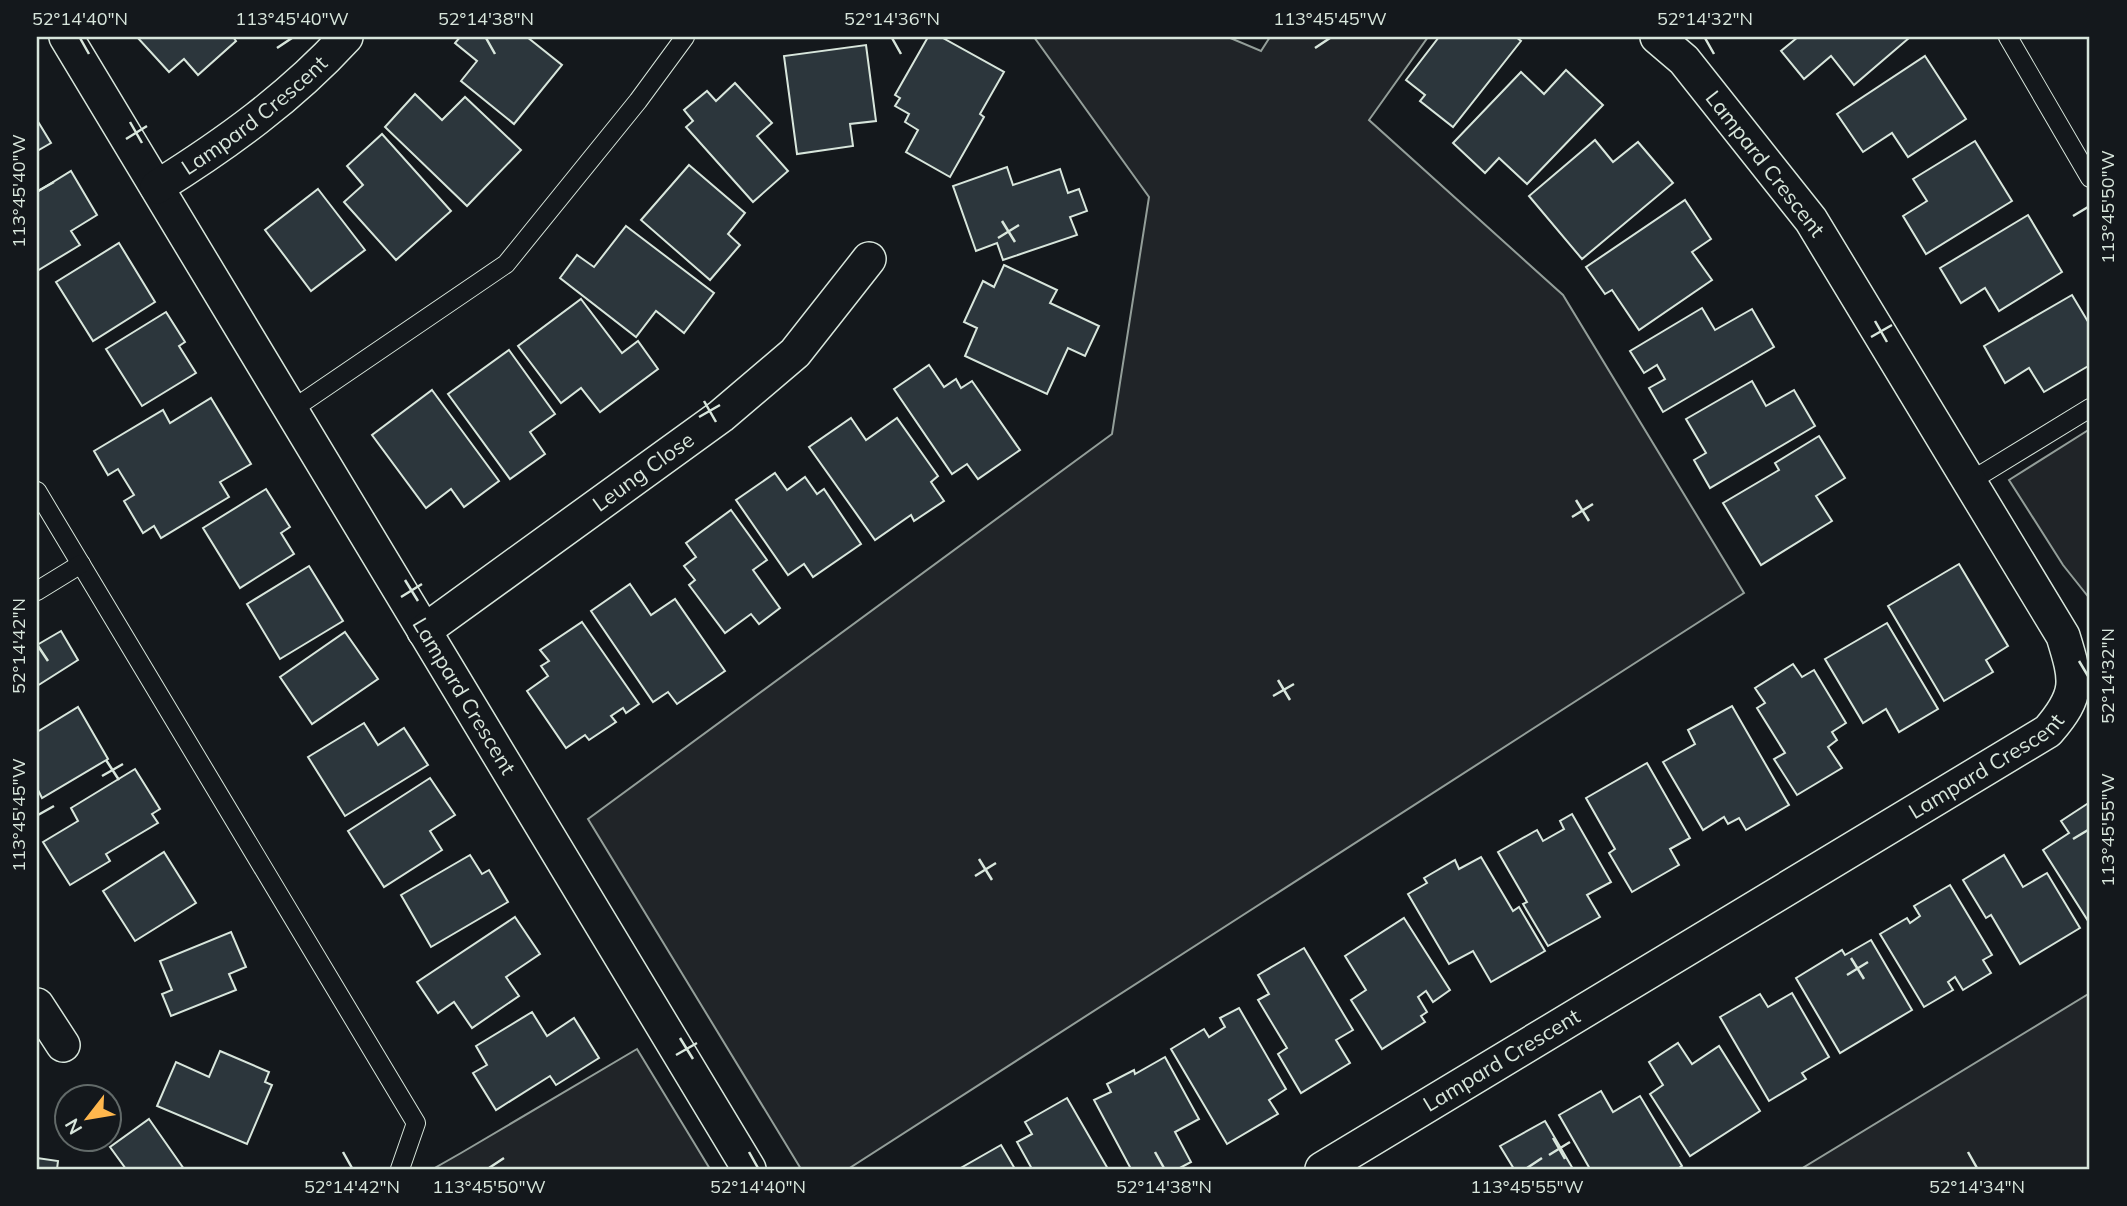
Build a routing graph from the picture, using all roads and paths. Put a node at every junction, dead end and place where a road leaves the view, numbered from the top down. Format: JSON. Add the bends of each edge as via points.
{"nodes":[{"id":1,"x":66,"y":37,"type":"edge"},
{"id":2,"x":346,"y":37,"type":"edge"},
{"id":3,"x":685,"y":37,"type":"edge"},
{"id":4,"x":1657,"y":37,"type":"edge"},
{"id":5,"x":2008,"y":37,"type":"edge"},
{"id":6,"x":2090,"y":178,"type":"edge"},
{"id":7,"x":157,"y":187,"type":"junction"},
{"id":8,"x":869,"y":259,"type":"dead end"},
{"id":9,"x":2090,"y":408,"type":"edge"},
{"id":10,"x":290,"y":411,"type":"junction"},
{"id":11,"x":1969,"y":482,"type":"junction"},
{"id":12,"x":37,"y":491,"type":"edge"},
{"id":13,"x":81,"y":564,"type":"junction"},
{"id":14,"x":37,"y":591,"type":"edge"},
{"id":15,"x":424,"y":631,"type":"junction"},
{"id":16,"x":37,"y":1005,"type":"edge"},
{"id":17,"x":63,"y":1045,"type":"dead end"},
{"id":18,"x":400,"y":1169,"type":"edge"},
{"id":19,"x":749,"y":1169,"type":"edge"},
{"id":20,"x":1322,"y":1169,"type":"edge"}],
"edges":[{"from":1,"to":7,"type":"street","name":"Lampard Crescent"},
{"from":2,"to":7,"type":"street","name":"Lampard Crescent","via":[[273,107]]},
{"from":3,"to":10,"type":"lane","via":[[506,264]]},
{"from":4,"to":11,"type":"street","name":"Lampard Crescent","via":[[1684,60],[1811,220]]},
{"from":5,"to":6,"type":"lane"},
{"from":7,"to":10,"type":"street","name":"Lampard Crescent"},
{"from":8,"to":15,"type":"street","name":"Leung Close","via":[[795,353],[722,416]]},
{"from":9,"to":11,"type":"lane"},
{"from":10,"to":15,"type":"street","name":"Lampard Crescent"},
{"from":11,"to":20,"type":"street","name":"Lampard Crescent","via":[[2063,636],[2071,661],[2072,696],[2066,711],[2048,731]]},
{"from":12,"to":13,"type":"lane"},
{"from":13,"to":14,"type":"lane"},
{"from":13,"to":18,"type":"lane","via":[[416,1123]]},
{"from":15,"to":19,"type":"street","name":"Lampard Crescent"},
{"from":16,"to":17,"type":"street"}]}
